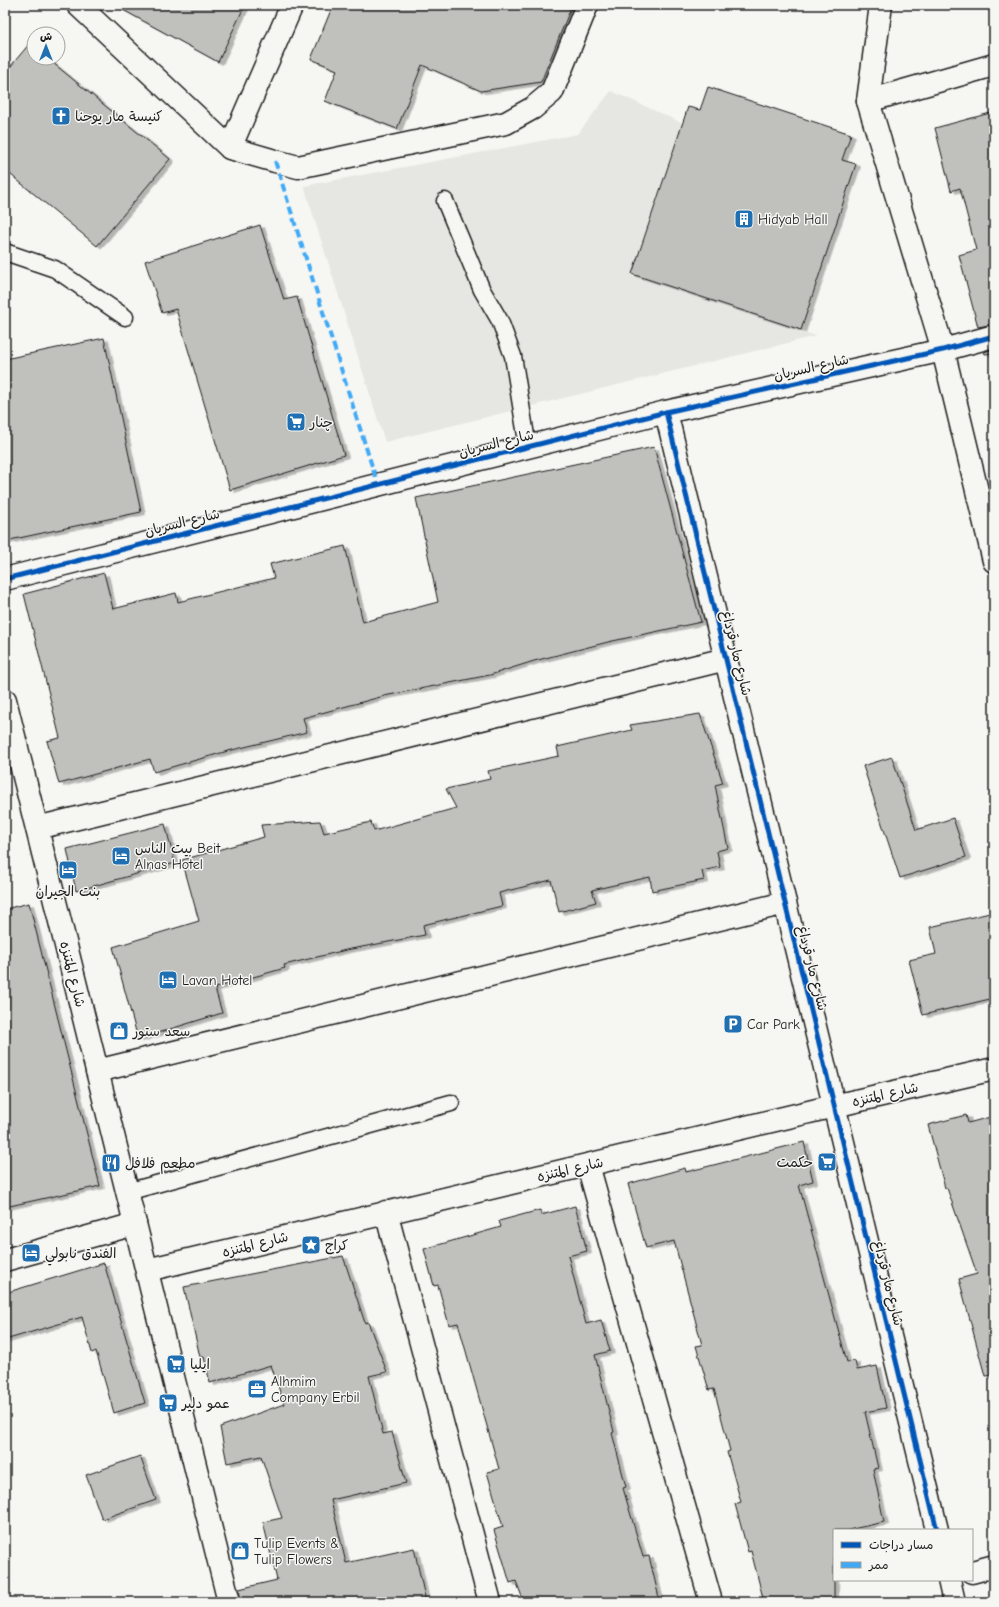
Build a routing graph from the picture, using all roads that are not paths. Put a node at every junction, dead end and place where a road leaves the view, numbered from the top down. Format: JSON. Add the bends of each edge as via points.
{"nodes":[{"id":1,"x":78,"y":5,"type":"edge"},
{"id":2,"x":292,"y":5,"type":"edge"},
{"id":3,"x":587,"y":5,"type":"edge"},
{"id":4,"x":881,"y":5,"type":"edge"},
{"id":5,"x":994,"y":65,"type":"edge"},
{"id":6,"x":868,"y":101,"type":"junction"},
{"id":7,"x":230,"y":148,"type":"junction"},
{"id":8,"x":445,"y":201,"type":"dead end"},
{"id":9,"x":5,"y":252,"type":"edge"},
{"id":10,"x":125,"y":317,"type":"dead end"},
{"id":11,"x":994,"y":336,"type":"edge"},
{"id":12,"x":943,"y":350,"type":"junction"},
{"id":13,"x":666,"y":412,"type":"junction"},
{"id":14,"x":528,"y":448,"type":"junction"},
{"id":15,"x":994,"y":561,"type":"edge"},
{"id":16,"x":5,"y":580,"type":"edge"},
{"id":17,"x":726,"y":659,"type":"junction"},
{"id":18,"x":5,"y":700,"type":"edge"},
{"id":19,"x":37,"y":828,"type":"junction"},
{"id":20,"x":785,"y":903,"type":"junction"},
{"id":21,"x":994,"y":1069,"type":"edge"},
{"id":22,"x":97,"y":1072,"type":"junction"},
{"id":23,"x":451,"y":1103,"type":"dead end"},
{"id":24,"x":834,"y":1106,"type":"junction"},
{"id":25,"x":588,"y":1165,"type":"junction"},
{"id":26,"x":127,"y":1192,"type":"junction"},
{"id":27,"x":386,"y":1212,"type":"junction"},
{"id":28,"x":135,"y":1224,"type":"junction"},
{"id":29,"x":5,"y":1260,"type":"edge"},
{"id":30,"x":147,"y":1270,"type":"junction"},
{"id":31,"x":937,"y":1529,"type":"edge"},
{"id":32,"x":994,"y":1566,"type":"edge"},
{"id":33,"x":973,"y":1572,"type":"edge"},
{"id":34,"x":949,"y":1581,"type":"edge"},
{"id":35,"x":229,"y":1602,"type":"edge"},
{"id":36,"x":490,"y":1602,"type":"edge"},
{"id":37,"x":711,"y":1602,"type":"edge"},
{"id":38,"x":954,"y":1602,"type":"edge"}],
"edges":[{"from":1,"to":7,"type":"street"},
{"from":2,"to":7,"type":"street"},
{"from":3,"to":7,"type":"street","via":[[552,92],[533,108],[506,123],[298,167]]},
{"from":4,"to":6,"type":"street"},
{"from":5,"to":6,"type":"street"},
{"from":6,"to":12,"type":"street"},
{"from":8,"to":14,"type":"lane","via":[[482,290],[500,321],[513,356]]},
{"from":9,"to":10,"type":"lane","via":[[55,269]]},
{"from":11,"to":12,"type":"street","name":"شارع السريان"},
{"from":12,"to":13,"type":"street","name":"شارع السريان"},
{"from":12,"to":15,"type":"street"},
{"from":13,"to":14,"type":"street","name":"شارع السريان"},
{"from":13,"to":17,"type":"street","name":"شارع مار قرداغ"},
{"from":14,"to":16,"type":"street","name":"شارع السريان"},
{"from":17,"to":19,"type":"street"},
{"from":17,"to":20,"type":"street","name":"شارع مار قرداغ"},
{"from":18,"to":19,"type":"street","name":"شارع المتنزه"},
{"from":19,"to":22,"type":"street","name":"شارع المتنزه"},
{"from":20,"to":22,"type":"street"},
{"from":20,"to":24,"type":"street","name":"شارع مار قرداغ"},
{"from":21,"to":24,"type":"street","name":"شارع المتنزه"},
{"from":22,"to":26,"type":"street","name":"شارع المتنزه"},
{"from":23,"to":26,"type":"lane"},
{"from":24,"to":25,"type":"street","name":"شارع المتنزه"},
{"from":24,"to":31,"type":"street","name":"شارع مار قرداغ"},
{"from":25,"to":27,"type":"street","name":"شارع المتنزه"},
{"from":25,"to":37,"type":"street"},
{"from":26,"to":28,"type":"street","name":"شارع المتنزه"},
{"from":27,"to":30,"type":"street","name":"شارع المتنزه"},
{"from":27,"to":36,"type":"street"},
{"from":28,"to":29,"type":"street"},
{"from":28,"to":30,"type":"street","name":"شارع المتنزه"},
{"from":30,"to":35,"type":"street","name":"شارع المتنزه"},
{"from":32,"to":33,"type":"street"},
{"from":34,"to":38,"type":"street"}]}
